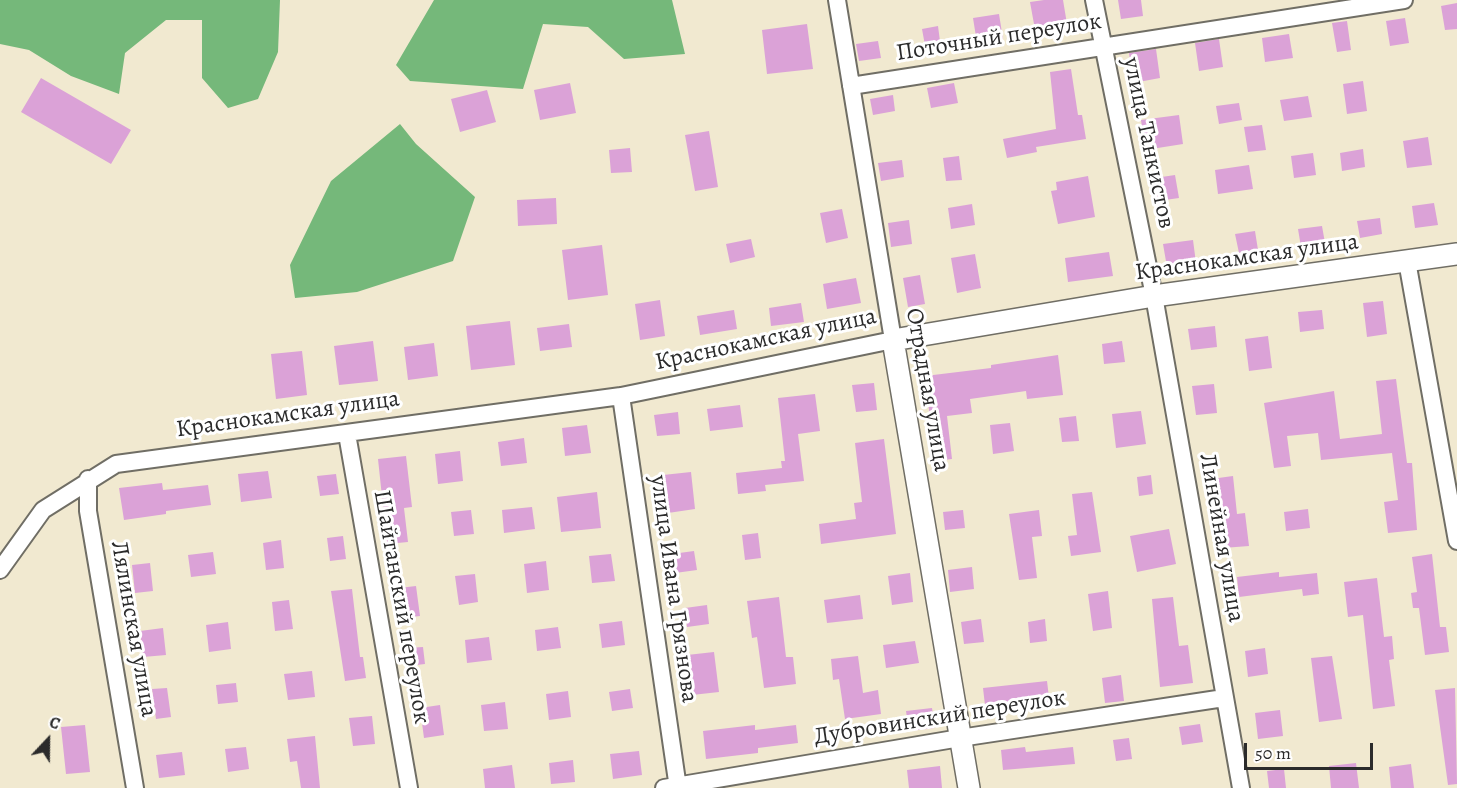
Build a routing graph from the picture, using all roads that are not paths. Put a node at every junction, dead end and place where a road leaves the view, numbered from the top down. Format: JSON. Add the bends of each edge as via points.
{"nodes":[{"id":1,"x":837,"y":0,"type":"edge"},
{"id":2,"x":1094,"y":0,"type":"edge"},
{"id":3,"x":1404,"y":0,"type":"edge"},
{"id":4,"x":1103,"y":45,"type":"junction"},
{"id":5,"x":851,"y":86,"type":"junction"},
{"id":6,"x":1457,"y":254,"type":"edge"},
{"id":7,"x":1407,"y":261,"type":"junction"},
{"id":8,"x":1154,"y":296,"type":"junction"},
{"id":9,"x":893,"y":340,"type":"junction"},
{"id":10,"x":621,"y":396,"type":"junction"},
{"id":11,"x":347,"y":434,"type":"junction"},
{"id":12,"x":88,"y":479,"type":"junction"},
{"id":13,"x":1457,"y":541,"type":"edge"},
{"id":14,"x":0,"y":570,"type":"edge"},
{"id":15,"x":1224,"y":698,"type":"junction"},
{"id":16,"x":960,"y":738,"type":"junction"},
{"id":17,"x":673,"y":787,"type":"edge"},
{"id":18,"x":135,"y":788,"type":"edge"},
{"id":19,"x":409,"y":788,"type":"edge"},
{"id":20,"x":969,"y":788,"type":"edge"},
{"id":21,"x":1241,"y":788,"type":"edge"}],
"edges":[{"from":1,"to":5,"type":"street","name":"Отрадная улица"},
{"from":2,"to":4,"type":"street","name":"улица Танкистов"},
{"from":3,"to":4,"type":"street","name":"Поточный переулок"},
{"from":4,"to":5,"type":"street","name":"Поточный переулок"},
{"from":4,"to":8,"type":"street","name":"улица Танкистов"},
{"from":5,"to":9,"type":"street","name":"Отрадная улица"},
{"from":6,"to":7,"type":"street","name":"Краснокамская улица"},
{"from":7,"to":8,"type":"street","name":"Краснокамская улица"},
{"from":7,"to":13,"type":"street"},
{"from":8,"to":9,"type":"street","name":"Краснокамская улица"},
{"from":8,"to":15,"type":"street","name":"Линейная улица"},
{"from":9,"to":10,"type":"street","name":"Краснокамская улица"},
{"from":9,"to":16,"type":"street","name":"Отрадная улица"},
{"from":10,"to":11,"type":"street","name":"Краснокамская улица"},
{"from":10,"to":17,"type":"street","name":"улица Ивана Грязнова"},
{"from":11,"to":12,"type":"street","name":"Краснокамская улица","via":[[116,464]]},
{"from":11,"to":19,"type":"street","name":"Шайтанский переулок"},
{"from":12,"to":14,"type":"street","name":"Краснокамская улица","via":[[43,510]]},
{"from":12,"to":18,"type":"street","name":"Лялинская улица","via":[[88,512]]},
{"from":15,"to":16,"type":"street","name":"Дубровинский переулок"},
{"from":15,"to":21,"type":"street","name":"Линейная улица"},
{"from":16,"to":17,"type":"street","name":"Дубровинский переулок"},
{"from":16,"to":20,"type":"street","name":"Отрадная улица"}]}
